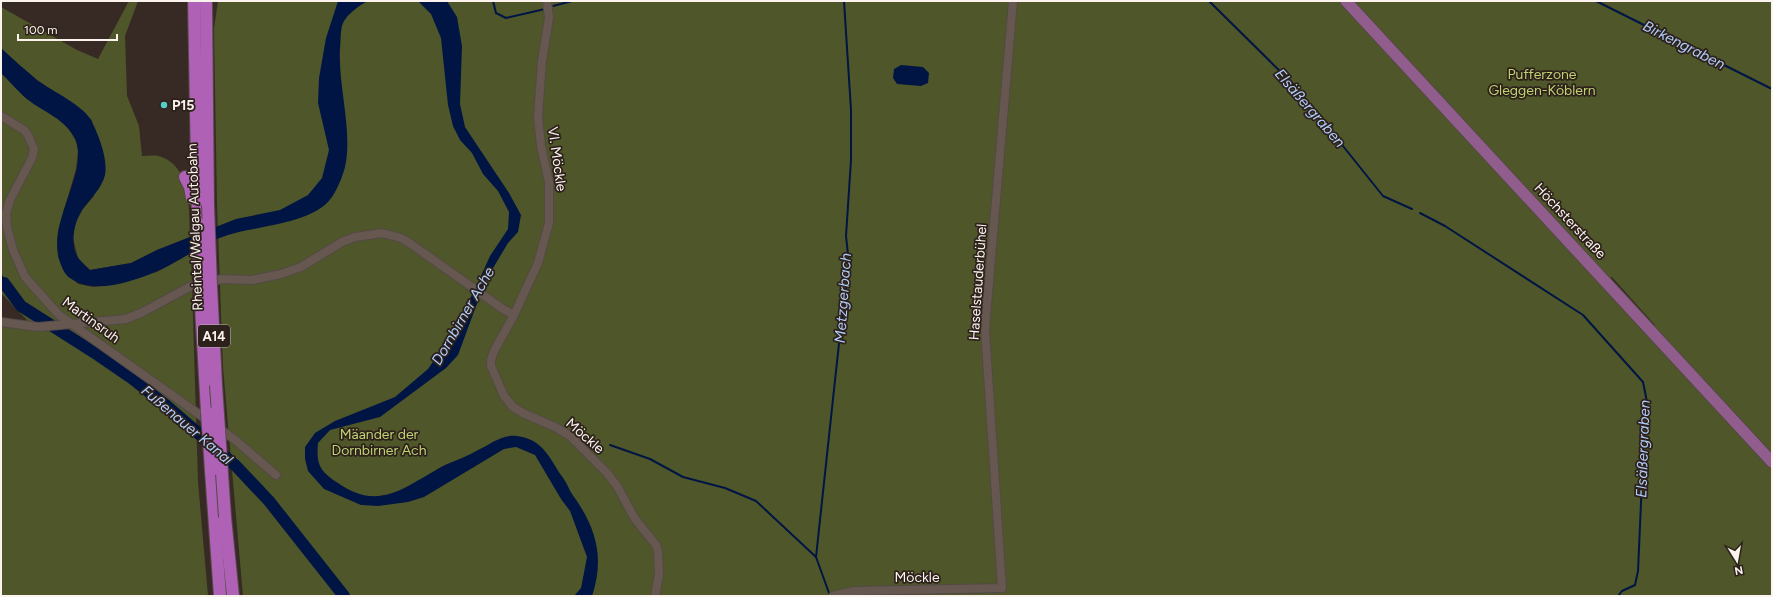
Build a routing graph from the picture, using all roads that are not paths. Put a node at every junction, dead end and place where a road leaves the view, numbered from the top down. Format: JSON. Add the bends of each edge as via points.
{"nodes":[{"id":1,"x":194,"y":1,"type":"edge"},
{"id":2,"x":206,"y":1,"type":"edge"},
{"id":3,"x":215,"y":1,"type":"edge"},
{"id":4,"x":547,"y":1,"type":"edge"},
{"id":5,"x":1013,"y":1,"type":"edge"},
{"id":6,"x":1346,"y":1,"type":"edge"},
{"id":7,"x":207,"y":60,"type":"junction"},
{"id":8,"x":1,"y":116,"type":"edge"},
{"id":9,"x":185,"y":177,"type":"dead end"},
{"id":10,"x":199,"y":207,"type":"junction"},
{"id":11,"x":206,"y":288,"type":"junction"},
{"id":12,"x":514,"y":315,"type":"junction"},
{"id":13,"x":1,"y":322,"type":"edge"},
{"id":14,"x":74,"y":324,"type":"junction"},
{"id":15,"x":211,"y":386,"type":"junction"},
{"id":16,"x":1772,"y":462,"type":"edge"},
{"id":17,"x":276,"y":475,"type":"dead end"},
{"id":18,"x":1002,"y":588,"type":"joint"},
{"id":19,"x":220,"y":596,"type":"edge"},
{"id":20,"x":232,"y":596,"type":"edge"},
{"id":21,"x":655,"y":596,"type":"edge"},
{"id":22,"x":833,"y":596,"type":"edge"}],
"edges":[{"from":1,"to":10,"type":"highway","name":"Rheintal/Walgau Autobahn","number":"A14"},
{"from":2,"to":7,"type":"highway","name":"Rheintal/Walgau Autobahn","number":"A14"},
{"from":3,"to":7,"type":"highway"},
{"from":4,"to":12,"type":"street","name":"VI. Möckle","via":[[549,18],[542,61],[538,117],[549,182],[549,222],[538,262]]},
{"from":5,"to":18,"type":"street","name":"Haselstauderbühel","via":[[985,329]]},
{"from":6,"to":16,"type":"main road","name":"Höchsterstraße"},
{"from":7,"to":10,"type":"highway","name":"Rheintal/Walgau Autobahn","number":"A14"},
{"from":8,"to":14,"type":"street","name":"Martinsruh","via":[[24,130],[34,149],[7,207],[13,250],[25,278],[59,314]]},
{"from":9,"to":10,"type":"highway"},
{"from":10,"to":11,"type":"highway","name":"Rheintal/Walgau Autobahn","number":"A14","bridge":true},
{"from":10,"to":11,"type":"highway","name":"Rheintal/Walgau Autobahn","number":"A14","bridge":true,"via":[[193,219],[198,223]]},
{"from":11,"to":15,"type":"highway","name":"Rheintal/Walgau Autobahn","number":"A14"},
{"from":12,"to":14,"type":"street","via":[[401,238],[387,233],[371,233],[342,242],[301,267],[281,274],[252,280],[222,279],[191,286],[126,319]]},
{"from":12,"to":21,"type":"street","name":"Möckle","via":[[490,360],[498,384],[513,407],[570,436],[607,473],[635,519],[656,545],[658,574]]},
{"from":13,"to":14,"type":"street","via":[[41,327]]},
{"from":14,"to":17,"type":"street","name":"Martinsruh","via":[[234,439]]},
{"from":15,"to":19,"type":"highway","name":"Rheintal/Walgau Autobahn","number":"A14","bridge":true},
{"from":15,"to":20,"type":"highway","name":"Rheintal/Walgau Autobahn","number":"A14","bridge":true},
{"from":18,"to":22,"type":"street","name":"Möckle","via":[[854,591]]}]}
